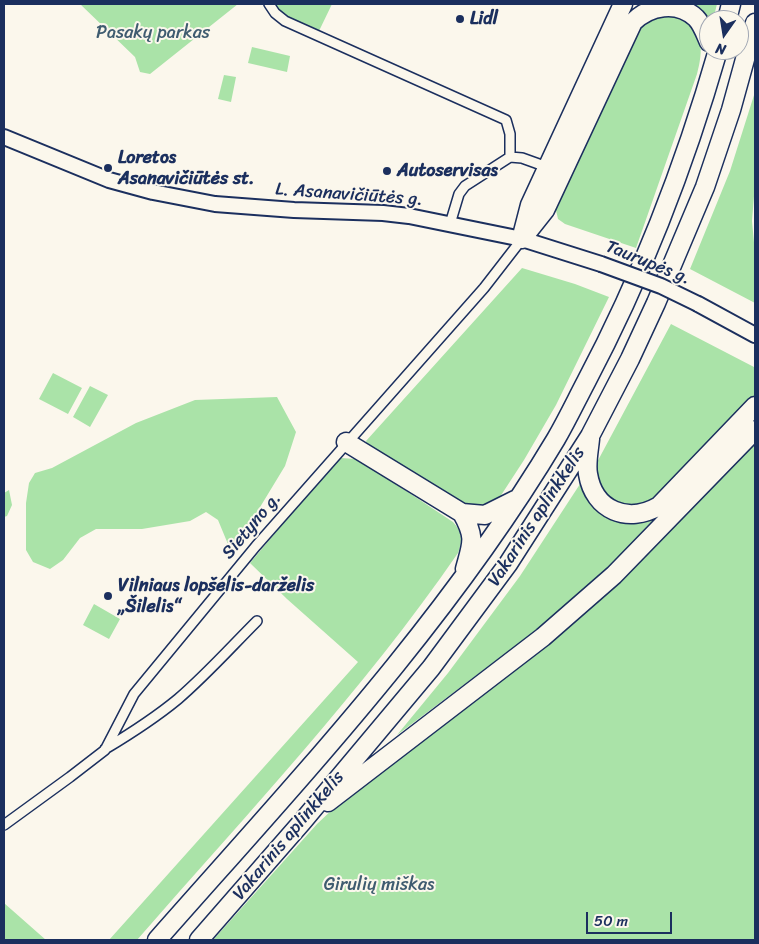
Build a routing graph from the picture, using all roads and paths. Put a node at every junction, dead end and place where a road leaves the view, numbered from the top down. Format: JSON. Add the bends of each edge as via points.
{"nodes":[{"id":1,"x":269,"y":4,"type":"edge"},
{"id":2,"x":622,"y":4,"type":"edge"},
{"id":3,"x":699,"y":22,"type":"edge"},
{"id":4,"x":755,"y":23,"type":"edge"},
{"id":5,"x":713,"y":60,"type":"edge"},
{"id":6,"x":4,"y":137,"type":"edge"},
{"id":7,"x":510,"y":157,"type":"junction"},
{"id":8,"x":547,"y":167,"type":"junction"},
{"id":9,"x":450,"y":224,"type":"junction"},
{"id":10,"x":522,"y":239,"type":"junction"},
{"id":11,"x":755,"y":335,"type":"edge"},
{"id":12,"x":755,"y":406,"type":"edge"},
{"id":13,"x":755,"y":430,"type":"edge"},
{"id":14,"x":590,"y":436,"type":"junction"},
{"id":15,"x":346,"y":442,"type":"junction"},
{"id":16,"x":518,"y":498,"type":"junction"},
{"id":17,"x":462,"y":513,"type":"junction"},
{"id":18,"x":463,"y":578,"type":"junction"},
{"id":19,"x":257,"y":621,"type":"dead end"},
{"id":20,"x":105,"y":750,"type":"junction"},
{"id":21,"x":302,"y":822,"type":"junction"},
{"id":22,"x":4,"y":825,"type":"edge"},
{"id":23,"x":157,"y":940,"type":"edge"},
{"id":24,"x":199,"y":940,"type":"edge"}],
"edges":[{"from":1,"to":7,"type":"street","via":[[285,21],[506,120]]},
{"from":2,"to":8,"type":"highway"},
{"from":3,"to":10,"type":"highway","via":[[672,6],[645,11],[633,22],[544,210]]},
{"from":4,"to":14,"type":"highway","name":"Vakarinis aplinkkelis","via":[[732,110],[705,187],[653,311]]},
{"from":5,"to":16,"type":"highway","name":"Vakarinis aplinkkelis","via":[[704,101],[677,178],[613,331],[557,437]]},
{"from":6,"to":9,"type":"main road","name":"L. Asanavičiūtės g.","via":[[109,180],[152,192],[215,204],[383,213]]},
{"from":7,"to":8,"type":"street"},
{"from":7,"to":9,"type":"street","via":[[465,186],[459,194]]},
{"from":8,"to":10,"type":"highway","via":[[530,205]]},
{"from":9,"to":10,"type":"main road","name":"L. Asanavičiūtės g."},
{"from":10,"to":11,"type":"main road","name":"Taurupės g.","bridge":true,"via":[[654,284]]},
{"from":10,"to":15,"type":"street","name":"Sietyno g.","via":[[484,288]]},
{"from":12,"to":14,"type":"highway","via":[[659,506],[639,515],[612,510],[597,497],[588,472]]},
{"from":13,"to":21,"type":"highway","via":[[614,575],[543,636]]},
{"from":14,"to":21,"type":"highway","name":"Vakarinis aplinkkelis","via":[[508,564],[431,668]]},
{"from":15,"to":17,"type":"highway"},
{"from":15,"to":20,"type":"street","name":"Sietyno g.","via":[[134,694]]},
{"from":16,"to":17,"type":"highway","via":[[485,515]]},
{"from":16,"to":18,"type":"highway","name":"Vakarinis aplinkkelis"},
{"from":17,"to":18,"type":"highway","via":[[470,528],[472,542]]},
{"from":18,"to":23,"type":"highway","name":"Vakarinis aplinkkelis","via":[[408,650],[301,778]]},
{"from":19,"to":20,"type":"street","via":[[178,700]]},
{"from":20,"to":22,"type":"street","name":"Sietyno g."},
{"from":21,"to":24,"type":"highway","name":"Vakarinis aplinkkelis"}]}
